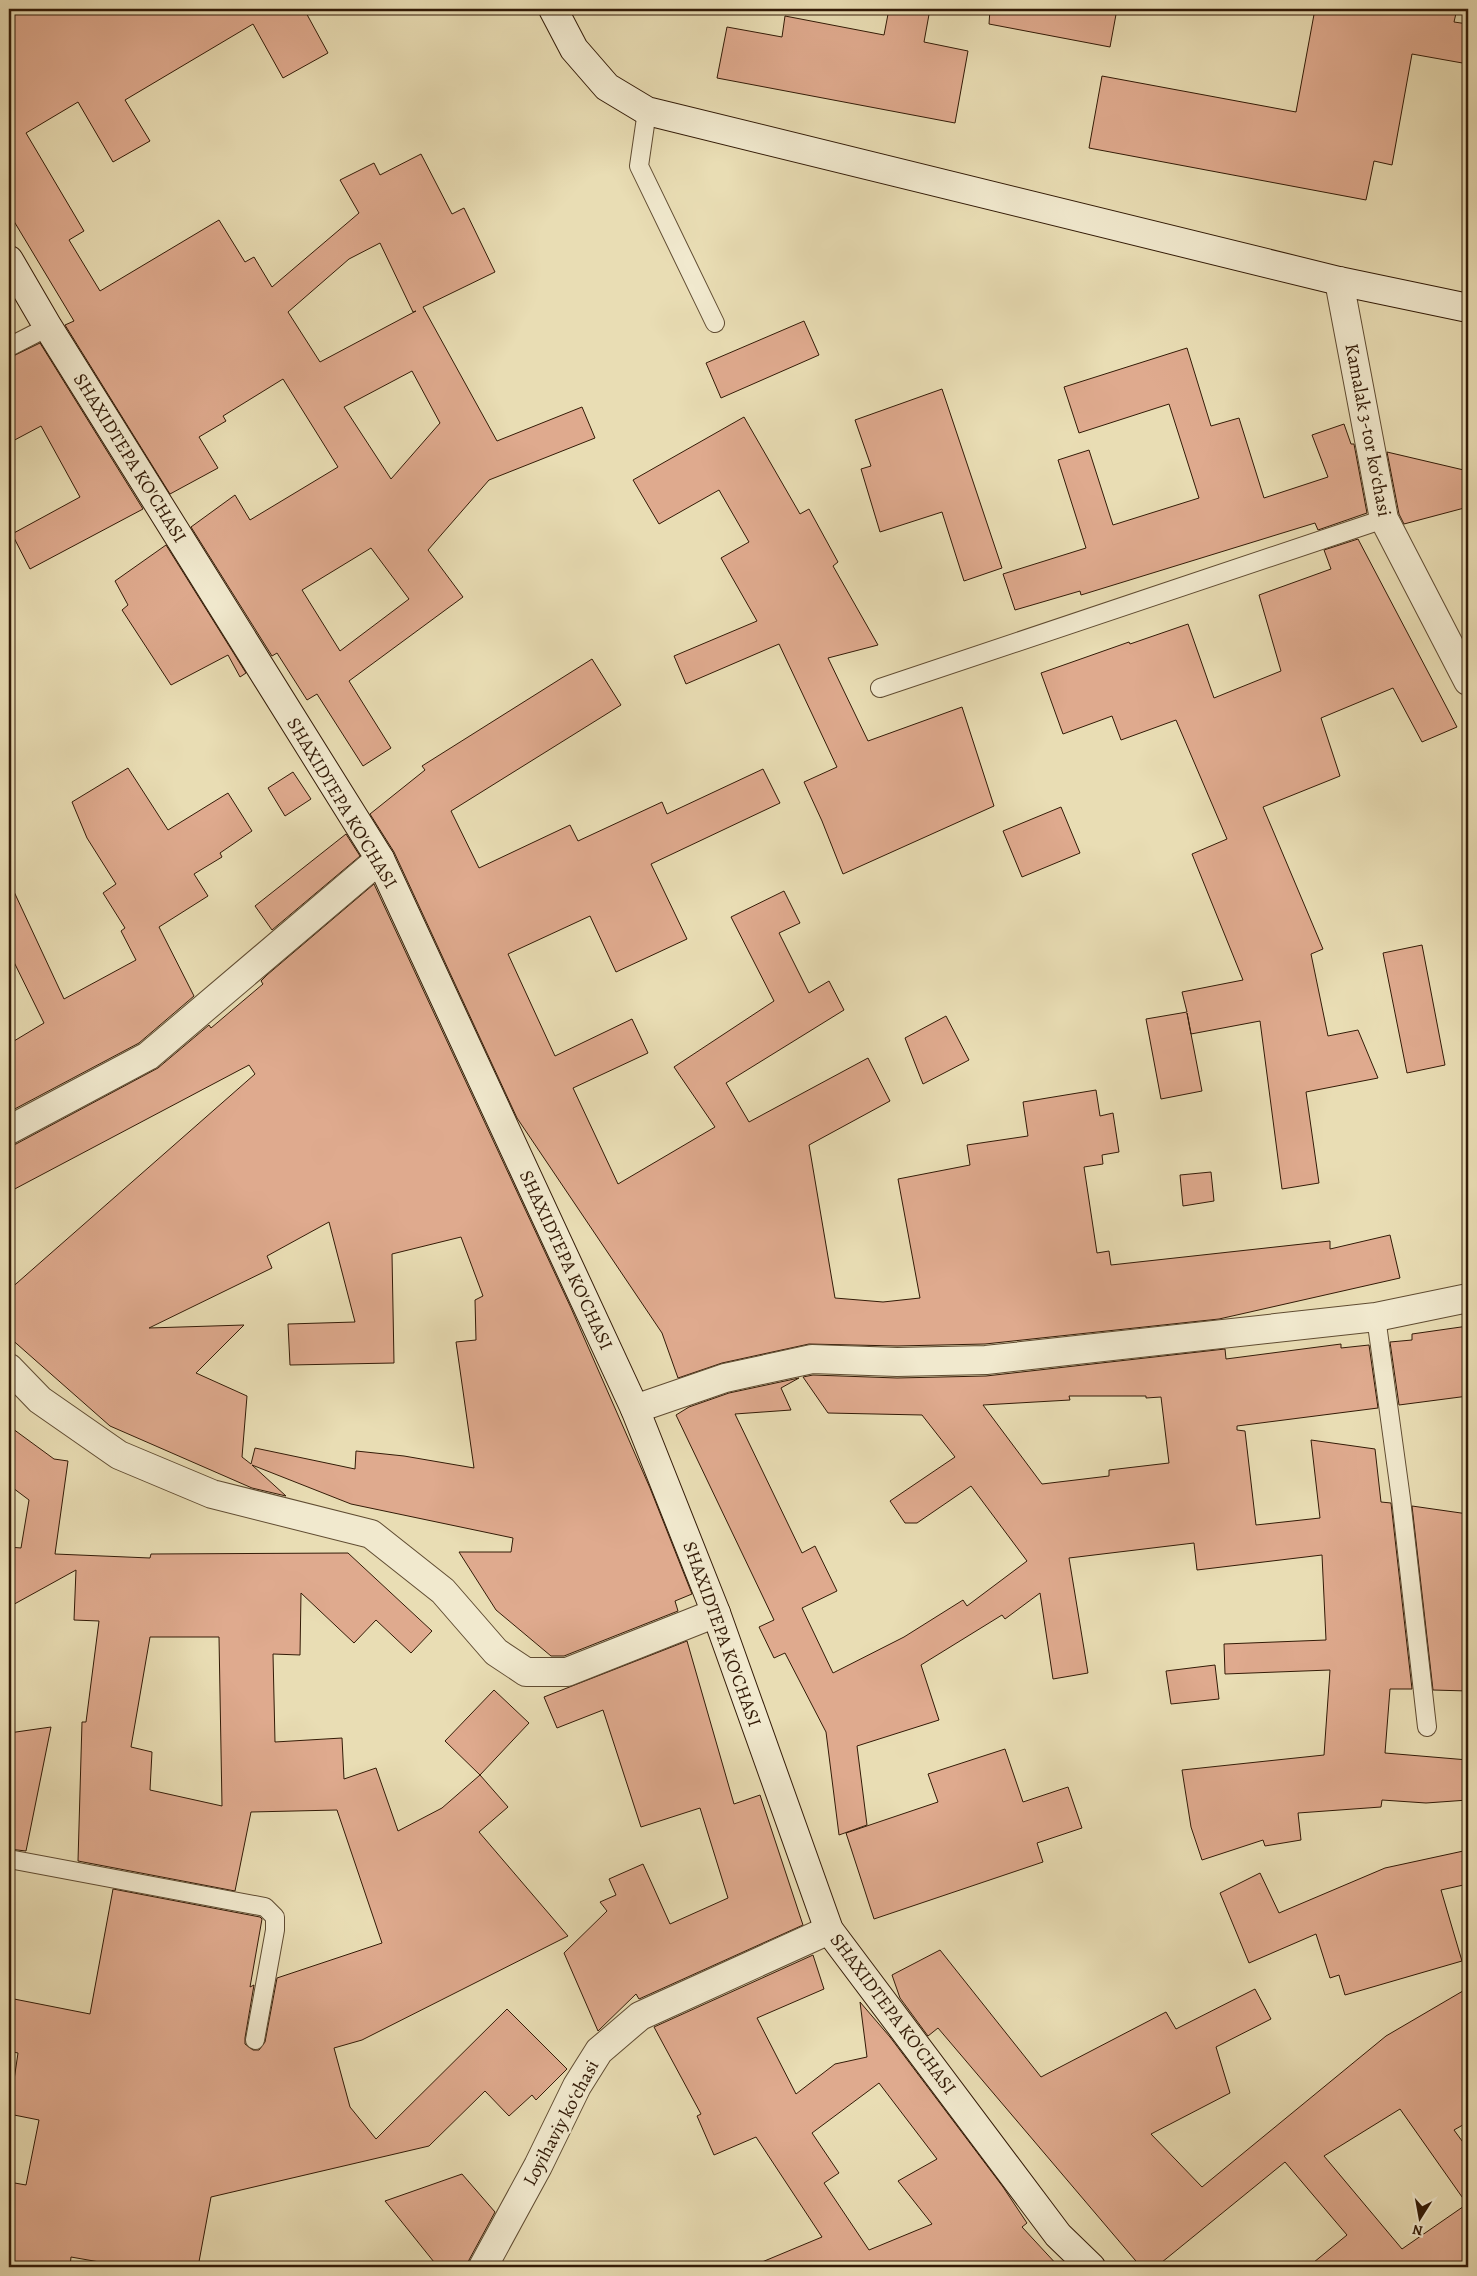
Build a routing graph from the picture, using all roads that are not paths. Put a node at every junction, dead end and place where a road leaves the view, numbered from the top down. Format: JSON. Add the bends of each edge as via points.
{"nodes":[{"id":1,"x":553,"y":9,"type":"edge"},
{"id":2,"x":647,"y":111,"type":"junction"},
{"id":3,"x":9,"y":260,"type":"edge"},
{"id":4,"x":1339,"y":281,"type":"junction"},
{"id":5,"x":1468,"y":308,"type":"edge"},
{"id":6,"x":714,"y":323,"type":"dead end"},
{"id":7,"x":48,"y":327,"type":"junction"},
{"id":8,"x":9,"y":347,"type":"edge"},
{"id":9,"x":1384,"y":519,"type":"junction"},
{"id":10,"x":1468,"y":680,"type":"edge"},
{"id":11,"x":880,"y":688,"type":"dead end"},
{"id":12,"x":380,"y":859,"type":"junction"},
{"id":13,"x":9,"y":1130,"type":"edge"},
{"id":14,"x":1468,"y":1298,"type":"edge"},
{"id":15,"x":1376,"y":1317,"type":"junction"},
{"id":16,"x":9,"y":1368,"type":"edge"},
{"id":17,"x":635,"y":1408,"type":"junction"},
{"id":18,"x":716,"y":1613,"type":"junction"},
{"id":19,"x":1427,"y":1727,"type":"dead end"},
{"id":20,"x":9,"y":1859,"type":"edge"},
{"id":21,"x":829,"y":1930,"type":"junction"},
{"id":22,"x":255,"y":2040,"type":"dead end"},
{"id":23,"x":483,"y":2267,"type":"edge"},
{"id":24,"x":1091,"y":2267,"type":"edge"}],
"edges":[{"from":1,"to":2,"type":"street","via":[[574,49],[607,87]]},
{"from":2,"to":4,"type":"street"},
{"from":2,"to":6,"type":"lane","via":[[639,166]]},
{"from":3,"to":7,"type":"street","name":"SHAXIDTEPA KO'CHASI"},
{"from":4,"to":5,"type":"street"},
{"from":4,"to":9,"type":"street","name":"Kamalak 3-tor koʻchasi"},
{"from":7,"to":8,"type":"lane"},
{"from":7,"to":12,"type":"street","name":"SHAXIDTEPA KO'CHASI"},
{"from":9,"to":10,"type":"street","name":"Kamalak 3-tor koʻchasi"},
{"from":9,"to":11,"type":"lane"},
{"from":12,"to":13,"type":"street","via":[[148,1056]]},
{"from":12,"to":17,"type":"street","name":"SHAXIDTEPA KO'CHASI"},
{"from":14,"to":15,"type":"street"},
{"from":15,"to":17,"type":"street","via":[[986,1360],[897,1362],[812,1358],[725,1378]]},
{"from":15,"to":19,"type":"lane"},
{"from":16,"to":18,"type":"street","via":[[40,1400],[119,1455],[212,1494],[371,1534],[443,1591],[496,1652],[526,1672],[567,1672]]},
{"from":17,"to":18,"type":"street","name":"SHAXIDTEPA KO'CHASI"},
{"from":18,"to":21,"type":"street","name":"SHAXIDTEPA KO'CHASI"},
{"from":20,"to":22,"type":"lane","via":[[265,1907],[275,1917],[275,1930]]},
{"from":21,"to":23,"type":"street","name":"Loyihaviy koʻchasi","via":[[640,2016],[599,2051],[577,2086]]},
{"from":21,"to":24,"type":"street","name":"SHAXIDTEPA KO'CHASI","via":[[1058,2235]]}]}
